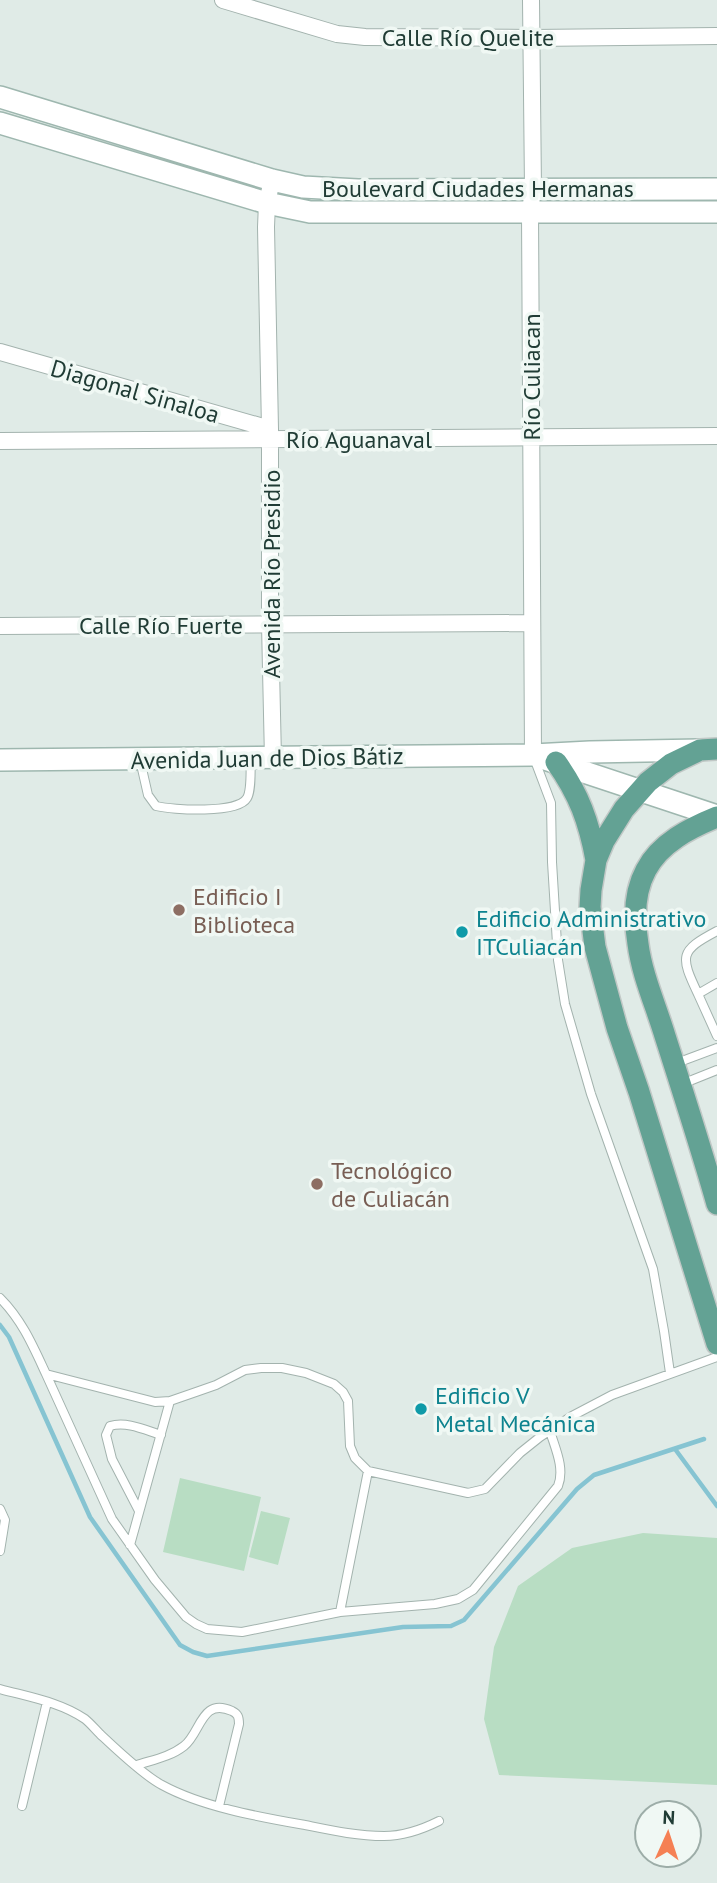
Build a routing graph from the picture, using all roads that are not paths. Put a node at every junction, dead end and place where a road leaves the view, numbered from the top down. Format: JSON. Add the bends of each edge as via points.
{"nodes":[{"id":1,"x":223,"y":0,"type":"edge"},
{"id":2,"x":531,"y":0,"type":"edge"},
{"id":3,"x":717,"y":36,"type":"edge"},
{"id":4,"x":533,"y":38,"type":"junction"},
{"id":5,"x":0,"y":97,"type":"edge"},
{"id":6,"x":0,"y":123,"type":"edge"},
{"id":7,"x":272,"y":180,"type":"junction"},
{"id":8,"x":533,"y":189,"type":"junction"},
{"id":9,"x":717,"y":189,"type":"edge"},
{"id":10,"x":267,"y":203,"type":"junction"},
{"id":11,"x":530,"y":212,"type":"junction"},
{"id":12,"x":717,"y":212,"type":"edge"},
{"id":13,"x":0,"y":352,"type":"edge"},
{"id":14,"x":270,"y":434,"type":"junction"},
{"id":15,"x":717,"y":436,"type":"edge"},
{"id":16,"x":532,"y":437,"type":"junction"},
{"id":17,"x":0,"y":441,"type":"edge"},
{"id":18,"x":532,"y":623,"type":"junction"},
{"id":19,"x":270,"y":624,"type":"junction"},
{"id":20,"x":0,"y":626,"type":"edge"},
{"id":21,"x":709,"y":749,"type":"edge"},
{"id":22,"x":533,"y":755,"type":"junction"},
{"id":23,"x":251,"y":759,"type":"junction"},
{"id":24,"x":273,"y":759,"type":"junction"},
{"id":25,"x":0,"y":760,"type":"edge"},
{"id":26,"x":140,"y":760,"type":"junction"},
{"id":27,"x":556,"y":762,"type":"junction"},
{"id":28,"x":640,"y":791,"type":"junction"},
{"id":29,"x":717,"y":816,"type":"edge"},
{"id":30,"x":596,"y":860,"type":"junction"},
{"id":31,"x":717,"y":931,"type":"edge"},
{"id":32,"x":717,"y":983,"type":"edge"},
{"id":33,"x":698,"y":994,"type":"junction"},
{"id":34,"x":717,"y":1036,"type":"edge"},
{"id":35,"x":717,"y":1048,"type":"edge"},
{"id":36,"x":674,"y":1064,"type":"junction"},
{"id":37,"x":717,"y":1070,"type":"edge"},
{"id":38,"x":682,"y":1084,"type":"junction"},
{"id":39,"x":717,"y":1204,"type":"edge"},
{"id":40,"x":0,"y":1298,"type":"edge"},
{"id":41,"x":717,"y":1345,"type":"edge"},
{"id":42,"x":717,"y":1357,"type":"edge"},
{"id":43,"x":670,"y":1373,"type":"junction"},
{"id":44,"x":46,"y":1374,"type":"junction"},
{"id":45,"x":170,"y":1401,"type":"junction"},
{"id":46,"x":550,"y":1431,"type":"junction"},
{"id":47,"x":161,"y":1435,"type":"junction"},
{"id":48,"x":369,"y":1471,"type":"junction"},
{"id":49,"x":0,"y":1509,"type":"edge"},
{"id":50,"x":139,"y":1511,"type":"junction"},
{"id":51,"x":2,"y":1536,"type":"edge"},
{"id":52,"x":130,"y":1545,"type":"junction"},
{"id":53,"x":0,"y":1552,"type":"edge"},
{"id":54,"x":340,"y":1612,"type":"junction"},
{"id":55,"x":0,"y":1689,"type":"edge"},
{"id":56,"x":47,"y":1702,"type":"junction"},
{"id":57,"x":136,"y":1765,"type":"junction"},
{"id":58,"x":22,"y":1806,"type":"dead end"},
{"id":59,"x":219,"y":1806,"type":"junction"},
{"id":60,"x":439,"y":1821,"type":"dead end"}],
"edges":[{"from":1,"to":4,"type":"street","name":"Calle Río Quelite","via":[[351,36]]},
{"from":2,"to":4,"type":"street","name":"Río Culiacan"},
{"from":3,"to":4,"type":"street","name":"Calle Río Quelite"},
{"from":4,"to":8,"type":"street","name":"Río Culiacan"},
{"from":5,"to":7,"type":"main road","name":"Boulevard Ciudades Hermanas"},
{"from":6,"to":10,"type":"main road","name":"Boulevard Ciudades Hermanas"},
{"from":7,"to":8,"type":"main road","name":"Boulevard Ciudades Hermanas","via":[[358,190]]},
{"from":7,"to":10,"type":"street","name":"Avenida Río Presidio"},
{"from":8,"to":9,"type":"main road","name":"Boulevard Ciudades Hermanas"},
{"from":8,"to":11,"type":"street","name":"Río Culiacan"},
{"from":10,"to":11,"type":"main road","name":"Boulevard Ciudades Hermanas","via":[[310,212]]},
{"from":10,"to":14,"type":"street","name":"Avenida Río Presidio"},
{"from":11,"to":12,"type":"main road","name":"Boulevard Ciudades Hermanas"},
{"from":11,"to":16,"type":"street","name":"Río Culiacan"},
{"from":13,"to":14,"type":"street","name":"Diagonal Sinaloa"},
{"from":14,"to":16,"type":"street","name":"Río Aguanaval"},
{"from":14,"to":17,"type":"street","name":"Río Aguanaval"},
{"from":14,"to":19,"type":"street","name":"Avenida Río Presidio"},
{"from":15,"to":16,"type":"street","name":"Río Aguanaval"},
{"from":16,"to":18,"type":"street","name":"Río Culiacan"},
{"from":18,"to":19,"type":"street","name":"Calle Río Fuerte"},
{"from":18,"to":22,"type":"street","name":"Río Culiacan"},
{"from":19,"to":20,"type":"street","name":"Calle Río Fuerte"},
{"from":19,"to":24,"type":"street","name":"Avenida Río Presidio"},
{"from":21,"to":22,"type":"main road","name":"Avenida Juan de Dios Bátiz"},
{"from":21,"to":28,"type":"main road","via":[[663,769]]},
{"from":22,"to":24,"type":"main road","name":"Avenida Juan de Dios Bátiz"},
{"from":22,"to":27,"type":"main road","name":"Avenida Juan de Dios Bátiz"},
{"from":22,"to":43,"type":"lane","via":[[551,803],[558,960],[565,1004],[591,1094],[653,1269]]},
{"from":23,"to":24,"type":"main road","name":"Avenida Juan de Dios Bátiz"},
{"from":23,"to":26,"type":"main road","name":"Avenida Juan de Dios Bátiz"},
{"from":23,"to":26,"type":"lane","via":[[247,799],[236,807],[219,809],[156,806],[148,795]]},
{"from":25,"to":26,"type":"main road","name":"Avenida Juan de Dios Bátiz"},
{"from":27,"to":28,"type":"main road","name":"Avenida Juan de Dios Bátiz"},
{"from":27,"to":30,"type":"main road","via":[[583,808]]},
{"from":28,"to":29,"type":"main road","name":"Avenida Juan de Dios Bátiz"},
{"from":28,"to":30,"type":"main road","via":[[612,828]]},
{"from":29,"to":36,"type":"main road","via":[[654,857],[638,893],[638,947]]},
{"from":30,"to":41,"type":"main road","via":[[590,907],[595,947]]},
{"from":31,"to":33,"type":"lane","via":[[692,946],[686,957]]},
{"from":32,"to":33,"type":"lane"},
{"from":33,"to":34,"type":"lane"},
{"from":35,"to":36,"type":"lane"},
{"from":36,"to":38,"type":"main road"},
{"from":37,"to":38,"type":"lane"},
{"from":38,"to":39,"type":"main road"},
{"from":40,"to":44,"type":"lane","via":[[25,1330]]},
{"from":42,"to":43,"type":"lane"},
{"from":43,"to":46,"type":"lane","via":[[612,1395]]},
{"from":44,"to":45,"type":"lane","via":[[155,1402]]},
{"from":44,"to":52,"type":"lane","via":[[112,1519]]},
{"from":45,"to":47,"type":"lane"},
{"from":45,"to":48,"type":"lane","via":[[253,1369],[282,1368],[317,1376],[334,1384],[348,1401],[350,1446]]},
{"from":46,"to":48,"type":"lane","via":[[520,1453],[485,1489],[468,1493]]},
{"from":46,"to":54,"type":"lane","via":[[560,1468],[558,1486],[473,1590],[435,1604]]},
{"from":47,"to":50,"type":"lane"},
{"from":47,"to":50,"type":"lane","via":[[117,1424],[110,1426],[106,1435],[112,1459]]},
{"from":48,"to":54,"type":"lane"},
{"from":49,"to":51,"type":"lane","via":[[5,1520]]},
{"from":50,"to":52,"type":"lane"},
{"from":51,"to":53,"type":"lane"},
{"from":52,"to":54,"type":"lane","via":[[186,1617],[207,1629],[242,1632]]},
{"from":55,"to":56,"type":"lane"},
{"from":56,"to":57,"type":"lane","via":[[86,1720]]},
{"from":56,"to":58,"type":"lane"},
{"from":57,"to":59,"type":"lane","via":[[159,1784]]},
{"from":57,"to":59,"type":"lane","via":[[186,1745],[209,1711],[216,1708],[236,1713],[239,1724]]},
{"from":59,"to":60,"type":"lane","via":[[361,1835],[404,1835]]}]}
